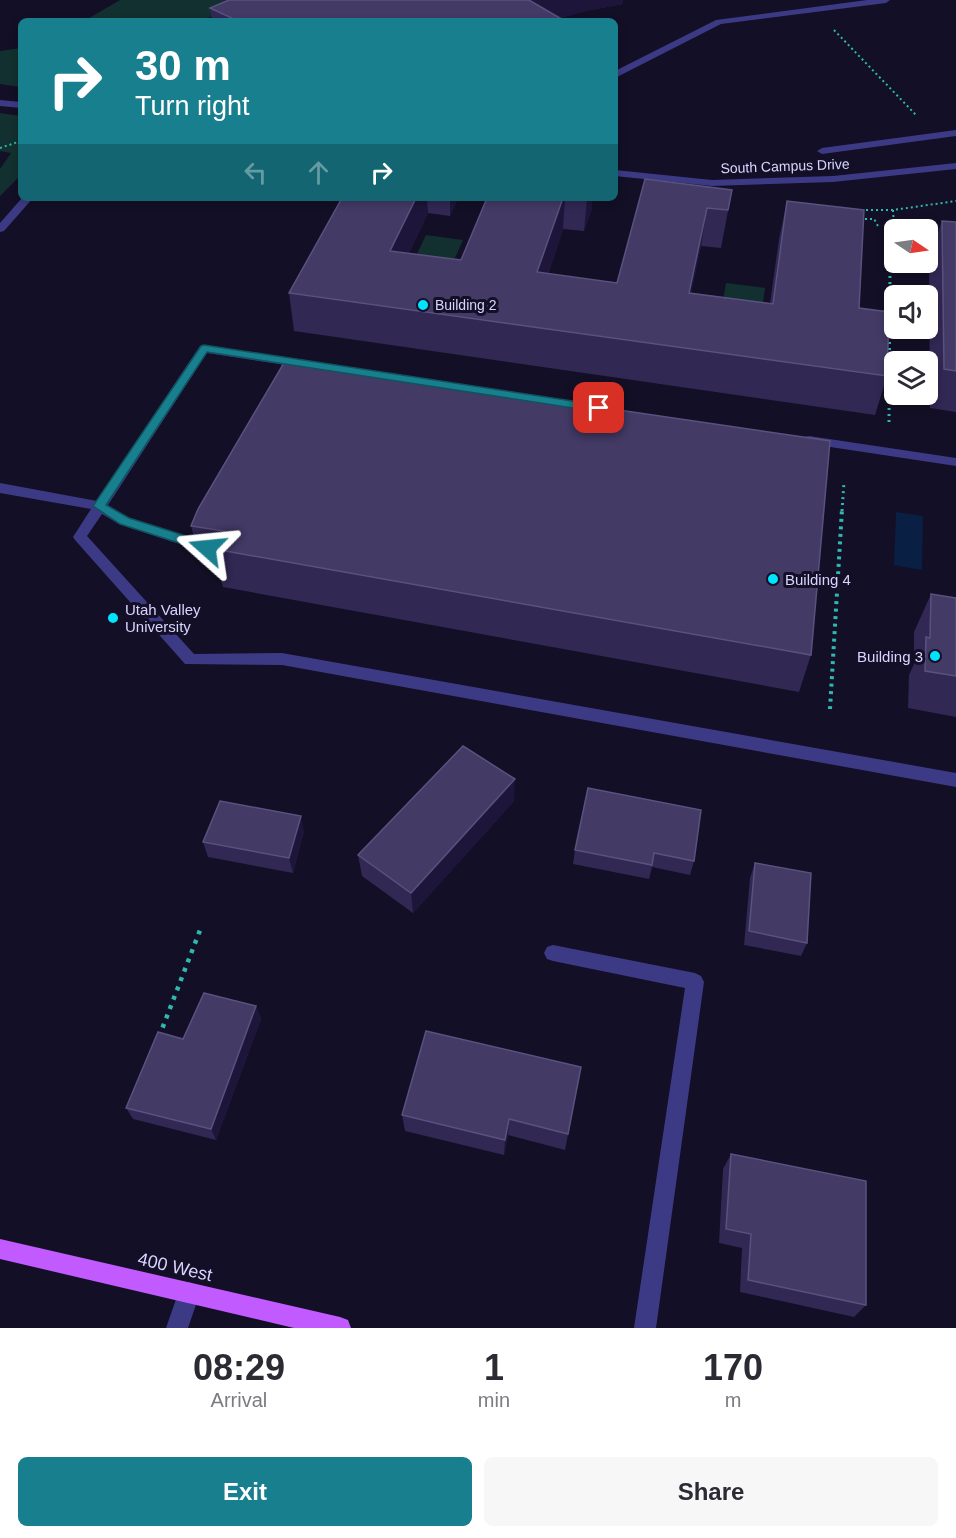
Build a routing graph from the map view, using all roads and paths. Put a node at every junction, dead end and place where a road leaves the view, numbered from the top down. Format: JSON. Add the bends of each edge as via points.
{"nodes":[{"id":1,"x":886,"y":0,"type":"edge"},
{"id":2,"x":833,"y":28,"type":"dead end"},
{"id":3,"x":618,"y":73,"type":"edge"},
{"id":4,"x":0,"y":103,"type":"edge"},
{"id":5,"x":18,"y":105,"type":"edge"},
{"id":6,"x":919,"y":118,"type":"dead end"},
{"id":7,"x":956,"y":133,"type":"edge"},
{"id":8,"x":18,"y":142,"type":"edge"},
{"id":9,"x":0,"y":148,"type":"edge"},
{"id":10,"x":822,"y":151,"type":"dead end"},
{"id":11,"x":956,"y":166,"type":"edge"},
{"id":12,"x":618,"y":173,"type":"edge"},
{"id":13,"x":25,"y":201,"type":"edge"},
{"id":14,"x":956,"y":201,"type":"edge"},
{"id":15,"x":893,"y":210,"type":"junction"},
{"id":16,"x":850,"y":211,"type":"edge"},
{"id":17,"x":852,"y":219,"type":"edge"},
{"id":18,"x":893,"y":219,"type":"edge"},
{"id":19,"x":878,"y":226,"type":"dead end"},
{"id":20,"x":0,"y":230,"type":"edge"},
{"id":21,"x":890,"y":273,"type":"edge"},
{"id":22,"x":323,"y":366,"type":"edge"},
{"id":23,"x":889,"y":422,"type":"dead end"},
{"id":24,"x":796,"y":438,"type":"edge"},
{"id":25,"x":956,"y":462,"type":"edge"},
{"id":26,"x":844,"y":482,"type":"dead end"},
{"id":27,"x":0,"y":488,"type":"edge"},
{"id":28,"x":99,"y":506,"type":"junction"},
{"id":29,"x":207,"y":548,"type":"edge"},
{"id":30,"x":830,"y":708,"type":"dead end"},
{"id":31,"x":956,"y":780,"type":"edge"},
{"id":32,"x":202,"y":925,"type":"dead end"},
{"id":33,"x":553,"y":953,"type":"dead end"},
{"id":34,"x":157,"y":1042,"type":"edge"},
{"id":35,"x":0,"y":1249,"type":"edge"},
{"id":36,"x":189,"y":1293,"type":"junction"},
{"id":37,"x":177,"y":1328,"type":"edge"},
{"id":38,"x":340,"y":1328,"type":"edge"},
{"id":39,"x":645,"y":1328,"type":"edge"}],
"edges":[{"from":1,"to":3,"type":"street","via":[[720,22]]},
{"from":2,"to":6,"type":"path"},
{"from":4,"to":5,"type":"street"},
{"from":7,"to":10,"type":"street"},
{"from":8,"to":9,"type":"path"},
{"from":11,"to":12,"type":"street","name":"South Campus Drive","via":[[833,179],[712,183]]},
{"from":13,"to":20,"type":"street"},
{"from":14,"to":15,"type":"path"},
{"from":15,"to":16,"type":"path"},
{"from":15,"to":18,"type":"path"},
{"from":17,"to":19,"type":"path","via":[[874,219]]},
{"from":21,"to":23,"type":"path"},
{"from":22,"to":28,"type":"street","via":[[204,349]]},
{"from":24,"to":25,"type":"street"},
{"from":26,"to":30,"type":"path"},
{"from":27,"to":28,"type":"street"},
{"from":28,"to":29,"type":"street","via":[[124,521]]},
{"from":28,"to":31,"type":"street","via":[[80,537],[190,660],[282,660]]},
{"from":32,"to":34,"type":"path"},
{"from":33,"to":39,"type":"street","via":[[695,982]]},
{"from":35,"to":36,"type":"main road","name":"400 West"},
{"from":36,"to":37,"type":"street"},
{"from":36,"to":38,"type":"main road","name":"400 West"}]}
